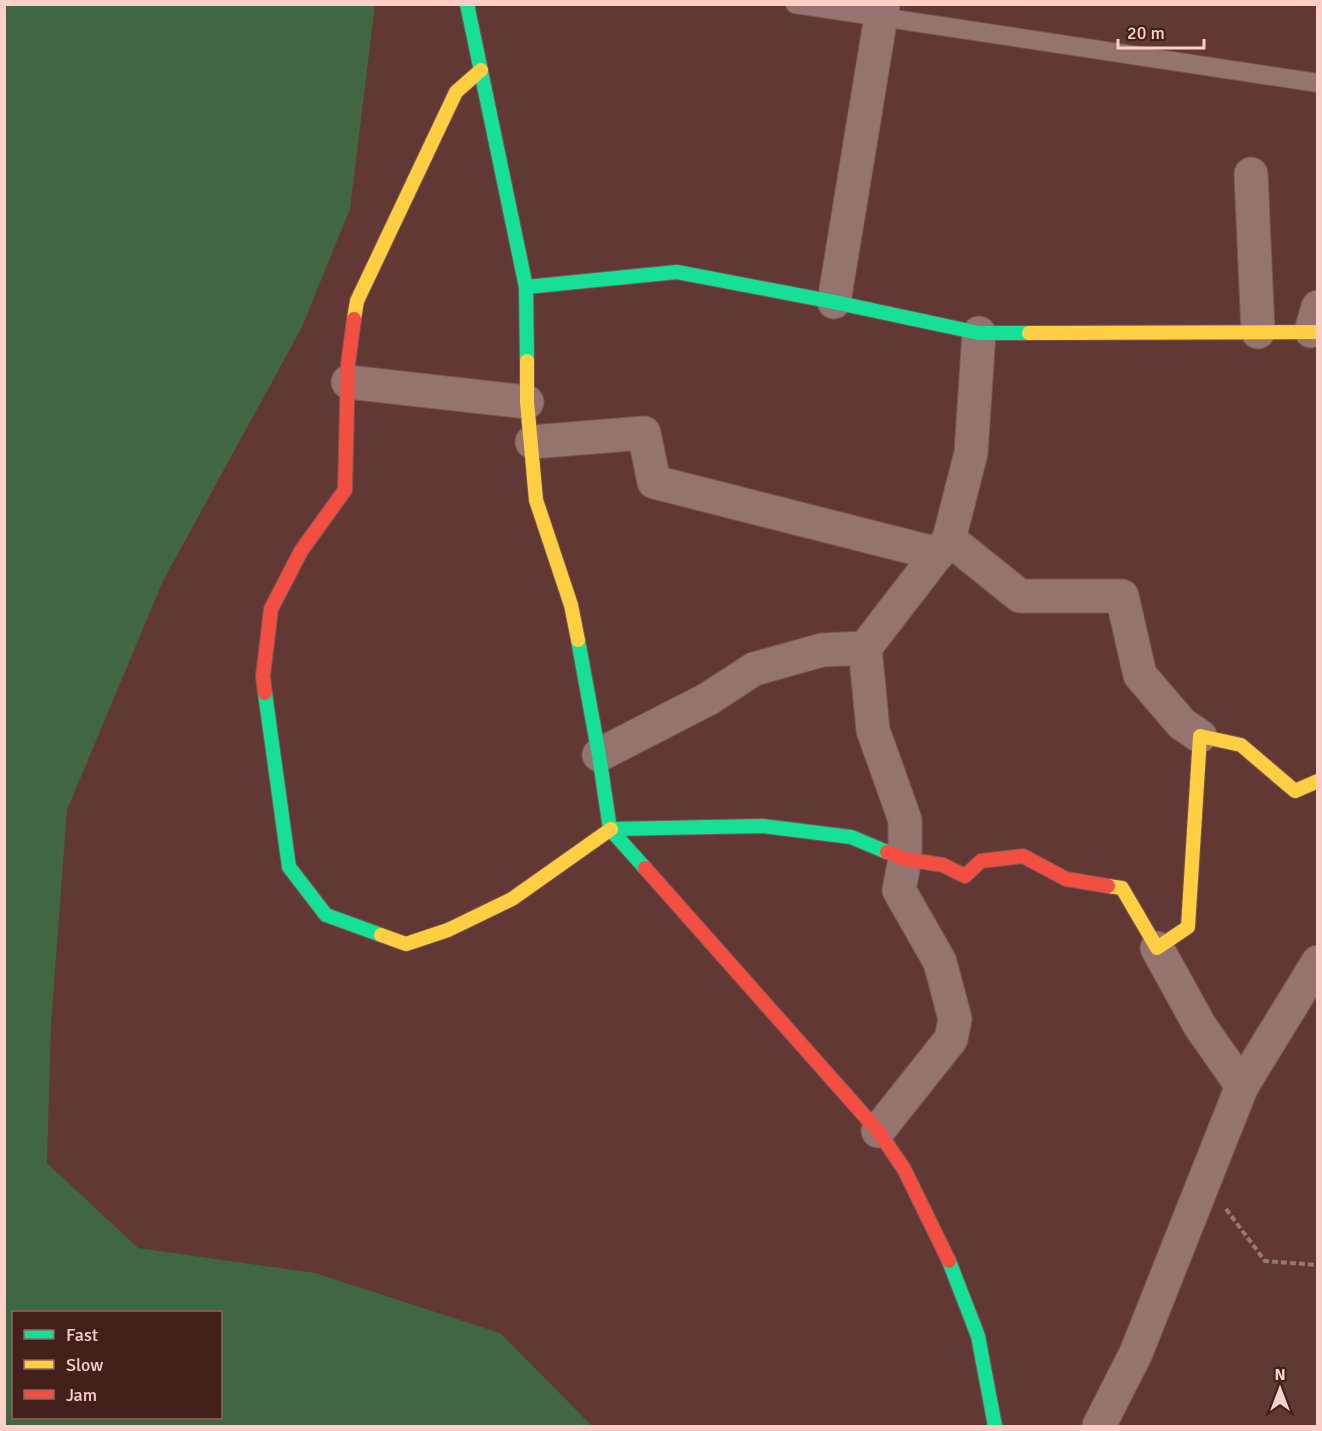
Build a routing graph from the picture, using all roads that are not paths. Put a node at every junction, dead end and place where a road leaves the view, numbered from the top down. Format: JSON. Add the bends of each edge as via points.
{"nodes":[{"id":1,"x":467,"y":4,"type":"edge"},
{"id":2,"x":795,"y":4,"type":"edge"},
{"id":3,"x":882,"y":11,"type":"edge"},
{"id":4,"x":481,"y":70,"type":"junction"},
{"id":5,"x":1317,"y":83,"type":"edge"},
{"id":6,"x":1251,"y":174,"type":"dead end"},
{"id":7,"x":526,"y":287,"type":"junction"},
{"id":8,"x":834,"y":302,"type":"junction"},
{"id":9,"x":1315,"y":323,"type":"edge"},
{"id":10,"x":1258,"y":332,"type":"junction"},
{"id":11,"x":979,"y":333,"type":"junction"},
{"id":12,"x":348,"y":382,"type":"junction"},
{"id":13,"x":527,"y":402,"type":"junction"},
{"id":14,"x":532,"y":442,"type":"junction"},
{"id":15,"x":944,"y":546,"type":"junction"},
{"id":16,"x":865,"y":648,"type":"junction"},
{"id":17,"x":1200,"y":736,"type":"junction"},
{"id":18,"x":599,"y":755,"type":"junction"},
{"id":19,"x":1317,"y":780,"type":"edge"},
{"id":20,"x":610,"y":829,"type":"junction"},
{"id":21,"x":905,"y":859,"type":"junction"},
{"id":22,"x":1157,"y":948,"type":"junction"},
{"id":23,"x":1317,"y":962,"type":"edge"},
{"id":24,"x":1242,"y":1086,"type":"junction"},
{"id":25,"x":878,"y":1131,"type":"junction"},
{"id":26,"x":995,"y":1426,"type":"edge"},
{"id":27,"x":1099,"y":1426,"type":"edge"}],
"edges":[{"from":1,"to":4,"type":"street"},
{"from":2,"to":3,"type":"lane"},
{"from":3,"to":5,"type":"lane"},
{"from":3,"to":8,"type":"street"},
{"from":4,"to":7,"type":"street"},
{"from":4,"to":12,"type":"street","via":[[456,92],[357,301]]},
{"from":6,"to":10,"type":"street"},
{"from":7,"to":8,"type":"street","via":[[677,272]]},
{"from":7,"to":13,"type":"street"},
{"from":8,"to":11,"type":"street"},
{"from":9,"to":10,"type":"street"},
{"from":10,"to":11,"type":"street"},
{"from":11,"to":15,"type":"street","via":[[971,453]]},
{"from":12,"to":13,"type":"street"},
{"from":12,"to":20,"type":"street","via":[[345,490],[301,551],[271,609],[263,676],[289,867],[326,915],[406,944],[448,930],[512,899]]},
{"from":13,"to":14,"type":"street"},
{"from":14,"to":15,"type":"street","via":[[644,433],[654,482]]},
{"from":14,"to":18,"type":"street","via":[[536,500],[572,605]]},
{"from":15,"to":16,"type":"street"},
{"from":15,"to":17,"type":"street","via":[[1020,596],[1122,596],[1140,675],[1182,724]]},
{"from":16,"to":18,"type":"street","via":[[822,650],[754,669],[708,699]]},
{"from":16,"to":21,"type":"street","via":[[873,730],[905,820]]},
{"from":17,"to":19,"type":"street","via":[[1240,745],[1295,790]]},
{"from":17,"to":22,"type":"street","via":[[1188,927]]},
{"from":18,"to":20,"type":"street"},
{"from":20,"to":21,"type":"street","via":[[762,826],[851,837]]},
{"from":20,"to":25,"type":"street"},
{"from":21,"to":22,"type":"street","via":[[943,866],[965,876],[981,861],[1023,856],[1066,879],[1122,888]]},
{"from":21,"to":25,"type":"street","via":[[899,890],[940,962],[955,1018],[951,1039]]},
{"from":22,"to":24,"type":"street","via":[[1200,1026]]},
{"from":23,"to":24,"type":"street"},
{"from":24,"to":27,"type":"street","via":[[1136,1353]]},
{"from":25,"to":26,"type":"street","via":[[904,1169],[948,1257],[978,1336]]}]}
